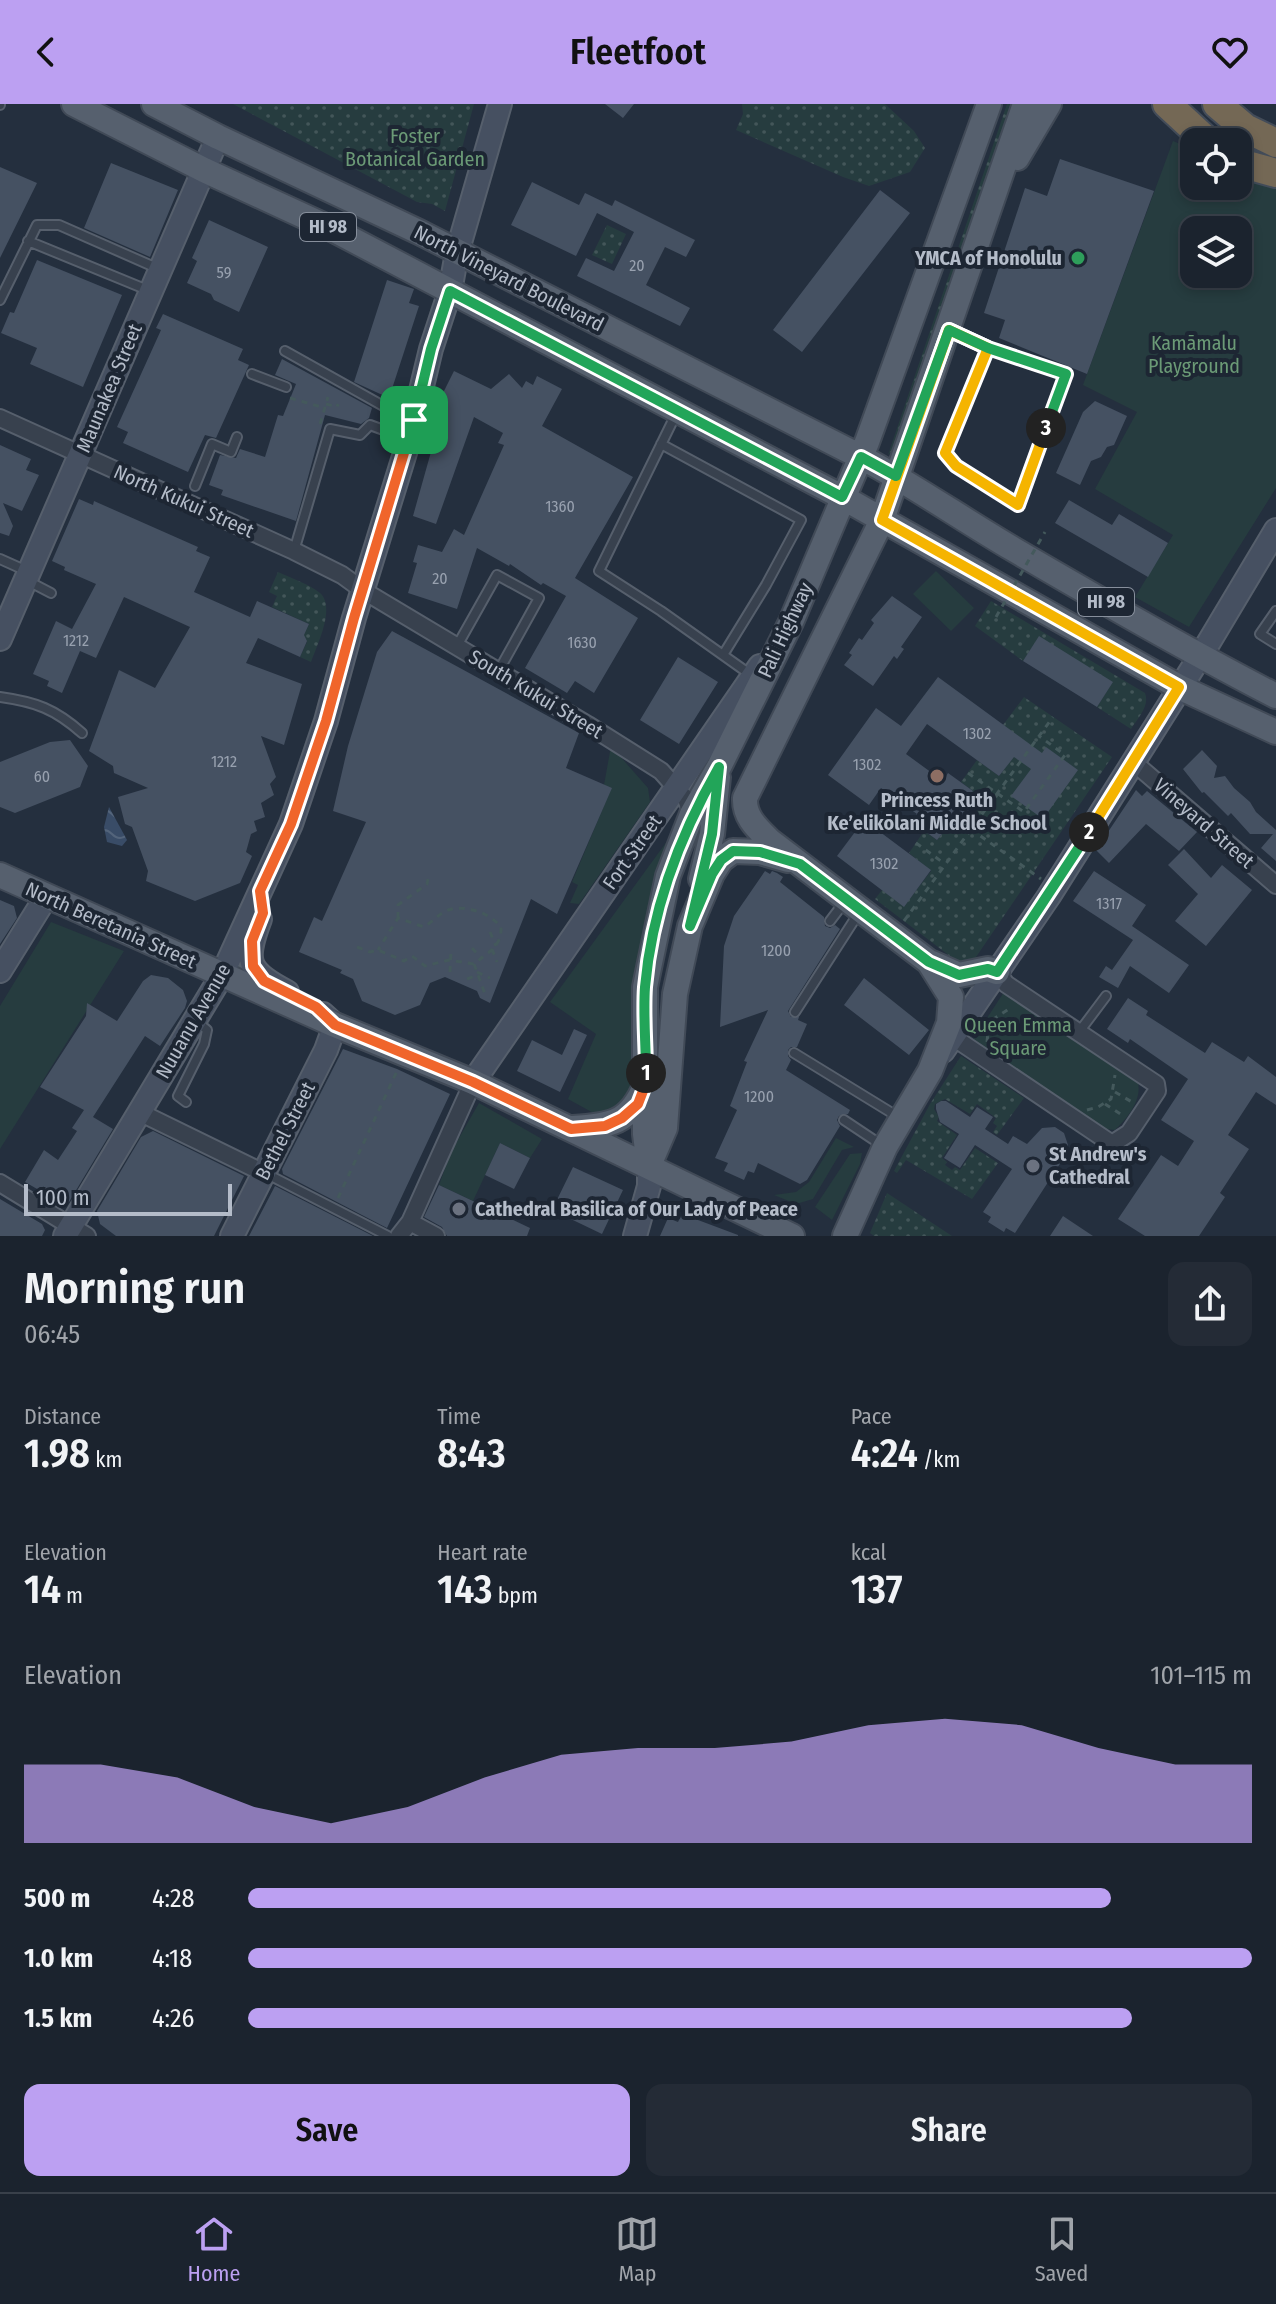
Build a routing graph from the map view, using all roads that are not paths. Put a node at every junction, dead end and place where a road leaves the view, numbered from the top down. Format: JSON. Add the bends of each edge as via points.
{"nodes":[{"id":1,"x":74,"y":104,"type":"edge"},
{"id":2,"x":154,"y":104,"type":"edge"},
{"id":3,"x":500,"y":104,"type":"edge"},
{"id":4,"x":989,"y":104,"type":"edge"},
{"id":5,"x":1025,"y":104,"type":"edge"},
{"id":6,"x":1049,"y":104,"type":"edge"},
{"id":7,"x":1167,"y":104,"type":"edge"},
{"id":8,"x":1217,"y":104,"type":"edge"},
{"id":9,"x":1193,"y":128,"type":"edge"},
{"id":10,"x":218,"y":137,"type":"junction"},
{"id":11,"x":1276,"y":143,"type":"edge"},
{"id":12,"x":1252,"y":166,"type":"edge"},
{"id":13,"x":204,"y":170,"type":"junction"},
{"id":14,"x":1276,"y":173,"type":"edge"},
{"id":15,"x":998,"y":187,"type":"junction"},
{"id":16,"x":28,"y":241,"type":"junction"},
{"id":17,"x":457,"y":253,"type":"junction"},
{"id":18,"x":161,"y":270,"type":"junction"},
{"id":19,"x":150,"y":291,"type":"junction"},
{"id":20,"x":450,"y":291,"type":"junction"},
{"id":21,"x":0,"y":300,"type":"edge"},
{"id":22,"x":949,"y":330,"type":"junction"},
{"id":23,"x":988,"y":348,"type":"junction"},
{"id":24,"x":285,"y":351,"type":"dead end"},
{"id":25,"x":252,"y":374,"type":"dead end"},
{"id":26,"x":286,"y":387,"type":"dead end"},
{"id":27,"x":677,"y":411,"type":"junction"},
{"id":28,"x":0,"y":418,"type":"edge"},
{"id":29,"x":411,"y":430,"type":"junction"},
{"id":30,"x":237,"y":437,"type":"dead end"},
{"id":31,"x":661,"y":444,"type":"junction"},
{"id":32,"x":80,"y":455,"type":"junction"},
{"id":33,"x":861,"y":457,"type":"junction"},
{"id":34,"x":896,"y":476,"type":"junction"},
{"id":35,"x":195,"y":486,"type":"dead end"},
{"id":36,"x":842,"y":497,"type":"junction"},
{"id":37,"x":882,"y":520,"type":"junction"},
{"id":38,"x":1273,"y":542,"type":"edge"},
{"id":39,"x":294,"y":551,"type":"junction"},
{"id":40,"x":0,"y":559,"type":"edge"},
{"id":41,"x":27,"y":576,"type":"junction"},
{"id":42,"x":364,"y":591,"type":"junction"},
{"id":43,"x":51,"y":593,"type":"dead end"},
{"id":44,"x":1276,"y":611,"type":"edge"},
{"id":45,"x":791,"y":622,"type":"junction"},
{"id":46,"x":0,"y":639,"type":"edge"},
{"id":47,"x":1276,"y":644,"type":"edge"},
{"id":48,"x":457,"y":646,"type":"junction"},
{"id":49,"x":723,"y":655,"type":"junction"},
{"id":50,"x":1200,"y":657,"type":"junction"},
{"id":51,"x":498,"y":672,"type":"junction"},
{"id":52,"x":753,"y":676,"type":"junction"},
{"id":53,"x":1179,"y":687,"type":"junction"},
{"id":54,"x":1276,"y":696,"type":"edge"},
{"id":55,"x":0,"y":697,"type":"edge"},
{"id":56,"x":1276,"y":732,"type":"edge"},
{"id":57,"x":82,"y":733,"type":"dead end"},
{"id":58,"x":1132,"y":761,"type":"junction"},
{"id":59,"x":719,"y":767,"type":"junction"},
{"id":60,"x":676,"y":787,"type":"junction"},
{"id":61,"x":692,"y":814,"type":"junction"},
{"id":62,"x":800,"y":864,"type":"junction"},
{"id":63,"x":0,"y":875,"type":"edge"},
{"id":64,"x":1276,"y":885,"type":"edge"},
{"id":65,"x":260,"y":891,"type":"junction"},
{"id":66,"x":46,"y":897,"type":"junction"},
{"id":67,"x":853,"y":904,"type":"junction"},
{"id":68,"x":830,"y":921,"type":"dead end"},
{"id":69,"x":690,"y":926,"type":"junction"},
{"id":70,"x":929,"y":962,"type":"junction"},
{"id":71,"x":0,"y":971,"type":"edge"},
{"id":72,"x":997,"y":972,"type":"junction"},
{"id":73,"x":222,"y":975,"type":"junction"},
{"id":74,"x":1106,"y":996,"type":"dead end"},
{"id":75,"x":795,"y":1012,"type":"dead end"},
{"id":76,"x":196,"y":1021,"type":"junction"},
{"id":77,"x":335,"y":1025,"type":"junction"},
{"id":78,"x":1079,"y":1032,"type":"junction"},
{"id":79,"x":953,"y":1037,"type":"junction"},
{"id":80,"x":794,"y":1053,"type":"dead end"},
{"id":81,"x":930,"y":1071,"type":"junction"},
{"id":82,"x":473,"y":1082,"type":"junction"},
{"id":83,"x":646,"y":1083,"type":"junction"},
{"id":84,"x":186,"y":1102,"type":"dead end"},
{"id":85,"x":139,"y":1112,"type":"junction"},
{"id":86,"x":901,"y":1118,"type":"junction"},
{"id":87,"x":844,"y":1120,"type":"dead end"},
{"id":88,"x":571,"y":1129,"type":"junction"},
{"id":89,"x":885,"y":1147,"type":"junction"},
{"id":90,"x":649,"y":1166,"type":"junction"},
{"id":91,"x":264,"y":1173,"type":"junction"},
{"id":92,"x":0,"y":1183,"type":"edge"},
{"id":93,"x":410,"y":1222,"type":"junction"},
{"id":94,"x":74,"y":1233,"type":"edge"},
{"id":95,"x":232,"y":1236,"type":"edge"},
{"id":96,"x":388,"y":1236,"type":"edge"},
{"id":97,"x":399,"y":1236,"type":"edge"},
{"id":98,"x":436,"y":1236,"type":"edge"},
{"id":99,"x":635,"y":1236,"type":"edge"},
{"id":100,"x":792,"y":1236,"type":"edge"},
{"id":101,"x":845,"y":1236,"type":"edge"}],
"edges":[{"from":1,"to":13,"type":"main road","name":"North Vineyard Boulevard","number":"HI 98"},
{"from":2,"to":10,"type":"main road","name":"North Vineyard Boulevard","number":"HI 98"},
{"from":3,"to":17,"type":"main road","name":"Nuuanu Avenue"},
{"from":4,"to":33,"type":"main road","name":"Pali Highway"},
{"from":5,"to":15,"type":"main road","name":"Pali Highway"},
{"from":6,"to":15,"type":"main road"},
{"from":7,"to":9,"type":"highway"},
{"from":8,"to":11,"type":"highway","via":[[1245,128]]},
{"from":10,"to":13,"type":"main road","name":"Maunakea Street"},
{"from":10,"to":17,"type":"main road","name":"North Vineyard Boulevard","number":"HI 98"},
{"from":12,"to":14,"type":"highway"},
{"from":13,"to":18,"type":"main road","name":"Maunakea Street"},
{"from":13,"to":20,"type":"main road","name":"North Vineyard Boulevard","number":"HI 98","via":[[299,212]]},
{"from":15,"to":22,"type":"main road","name":"Pali Highway"},
{"from":16,"to":18,"type":"lane","via":[[37,225],[59,225]]},
{"from":16,"to":19,"type":"lane"},
{"from":16,"to":21,"type":"lane"},
{"from":17,"to":20,"type":"main road","name":"Nuuanu Avenue"},
{"from":17,"to":33,"type":"main road","name":"North Vineyard Boulevard","number":"HI 98"},
{"from":18,"to":19,"type":"main road","name":"Maunakea Street"},
{"from":19,"to":32,"type":"main road","name":"Maunakea Street"},
{"from":20,"to":27,"type":"main road","name":"North Vineyard Boulevard","number":"HI 98"},
{"from":20,"to":29,"type":"main road","name":"Nuuanu Avenue"},
{"from":22,"to":23,"type":"lane"},
{"from":22,"to":34,"type":"main road","name":"Pali Highway"},
{"from":23,"to":23,"type":"lane","via":[[1066,374],[1018,505],[956,466],[945,453]]},
{"from":24,"to":29,"type":"lane"},
{"from":25,"to":26,"type":"lane"},
{"from":27,"to":31,"type":"lane"},
{"from":27,"to":36,"type":"main road","name":"North Vineyard Boulevard","number":"HI 98"},
{"from":28,"to":32,"type":"street","name":"North Kukui Street"},
{"from":29,"to":39,"type":"lane","via":[[370,425],[360,435],[330,429]]},
{"from":29,"to":42,"type":"main road","name":"Nuuanu Avenue"},
{"from":30,"to":35,"type":"lane","via":[[231,452],[212,444]]},
{"from":31,"to":49,"type":"lane","via":[[599,571]]},
{"from":31,"to":49,"type":"lane","via":[[801,520]]},
{"from":32,"to":39,"type":"street","name":"North Kukui Street"},
{"from":32,"to":41,"type":"main road","name":"Maunakea Street"},
{"from":33,"to":34,"type":"main road","number":"HI 98"},
{"from":33,"to":36,"type":"main road","name":"Pali Highway"},
{"from":34,"to":37,"type":"main road","name":"Pali Highway"},
{"from":34,"to":50,"type":"main road","number":"HI 98"},
{"from":36,"to":37,"type":"main road","number":"HI 98"},
{"from":36,"to":45,"type":"main road","name":"Pali Highway"},
{"from":37,"to":53,"type":"main road","number":"HI 98"},
{"from":37,"to":62,"type":"main road","name":"Pali Highway","via":[[745,798],[753,824]]},
{"from":38,"to":50,"type":"main road"},
{"from":39,"to":42,"type":"street","name":"North Kukui Street"},
{"from":40,"to":41,"type":"lane"},
{"from":41,"to":43,"type":"lane"},
{"from":41,"to":46,"type":"main road","name":"Maunakea Street"},
{"from":42,"to":48,"type":"street","name":"South Kukui Street"},
{"from":42,"to":65,"type":"main road","name":"Nuuanu Avenue","via":[[301,797]]},
{"from":44,"to":47,"type":"lane","via":[[1260,634]]},
{"from":45,"to":52,"type":"main road","name":"Fort Street"},
{"from":45,"to":59,"type":"main road","name":"Pali Highway"},
{"from":48,"to":51,"type":"street","name":"South Kukui Street"},
{"from":48,"to":51,"type":"lane","via":[[497,575],[539,598]]},
{"from":49,"to":52,"type":"lane"},
{"from":50,"to":53,"type":"main road"},
{"from":50,"to":54,"type":"main road","number":"HI 98"},
{"from":51,"to":60,"type":"street","name":"South Kukui Street","via":[[661,771]]},
{"from":52,"to":60,"type":"main road","name":"Fort Street"},
{"from":53,"to":56,"type":"main road","number":"HI 98"},
{"from":53,"to":58,"type":"main road"},
{"from":55,"to":57,"type":"lane","via":[[61,714]]},
{"from":58,"to":64,"type":"street","name":"Vineyard Street"},
{"from":58,"to":72,"type":"main road"},
{"from":59,"to":61,"type":"main road","name":"Pali Highway"},
{"from":59,"to":69,"type":"main road","via":[[712,834]]},
{"from":60,"to":61,"type":"street","name":"South Kukui Street"},
{"from":60,"to":82,"type":"main road","name":"Fort Street"},
{"from":61,"to":83,"type":"main road","name":"Pali Highway","via":[[668,876],[645,987]]},
{"from":62,"to":67,"type":"main road"},
{"from":62,"to":69,"type":"main road","via":[[751,850],[726,854]]},
{"from":63,"to":66,"type":"main road","name":"North Beretania Street"},
{"from":65,"to":73,"type":"main road","name":"Nuuanu Avenue"},
{"from":65,"to":77,"type":"main road","via":[[263,913],[250,954],[256,971],[264,981],[316,1007]]},
{"from":66,"to":71,"type":"main road"},
{"from":66,"to":73,"type":"main road","name":"North Beretania Street"},
{"from":67,"to":68,"type":"lane"},
{"from":67,"to":70,"type":"main road"},
{"from":67,"to":75,"type":"lane"},
{"from":69,"to":90,"type":"main road","via":[[675,994],[665,1128]]},
{"from":70,"to":72,"type":"main road","via":[[959,975]]},
{"from":70,"to":81,"type":"main road","via":[[948,988],[952,1007]]},
{"from":72,"to":78,"type":"street","via":[[1006,984]]},
{"from":72,"to":79,"type":"main road"},
{"from":73,"to":76,"type":"main road","name":"Nuuanu Avenue"},
{"from":73,"to":77,"type":"main road","name":"North Beretania Street"},
{"from":74,"to":78,"type":"lane"},
{"from":76,"to":84,"type":"lane","via":[[207,1030],[178,1096]]},
{"from":76,"to":85,"type":"main road","name":"Nuuanu Avenue"},
{"from":77,"to":82,"type":"main road","name":"North Beretania Street"},
{"from":77,"to":91,"type":"main road","name":"Bethel Street"},
{"from":78,"to":79,"type":"street","via":[[1156,1084],[1157,1091],[1129,1133],[1112,1144]]},
{"from":79,"to":81,"type":"main road"},
{"from":80,"to":86,"type":"lane"},
{"from":81,"to":86,"type":"main road"},
{"from":82,"to":88,"type":"main road","name":"North Beretania Street"},
{"from":82,"to":93,"type":"street"},
{"from":83,"to":88,"type":"main road","via":[[638,1104],[622,1118],[605,1126]]},
{"from":83,"to":90,"type":"main road","name":"Pali Highway"},
{"from":85,"to":91,"type":"street"},
{"from":85,"to":94,"type":"main road","name":"Nuuanu Avenue"},
{"from":86,"to":89,"type":"main road"},
{"from":87,"to":89,"type":"lane"},
{"from":88,"to":90,"type":"main road","name":"North Beretania Street"},
{"from":89,"to":101,"type":"main road"},
{"from":90,"to":99,"type":"main road"},
{"from":90,"to":100,"type":"main road","name":"North Beretania Street"},
{"from":91,"to":95,"type":"main road","name":"Bethel Street"},
{"from":91,"to":96,"type":"lane"},
{"from":92,"to":94,"type":"street"},
{"from":93,"to":97,"type":"street"},
{"from":93,"to":98,"type":"street"}]}
